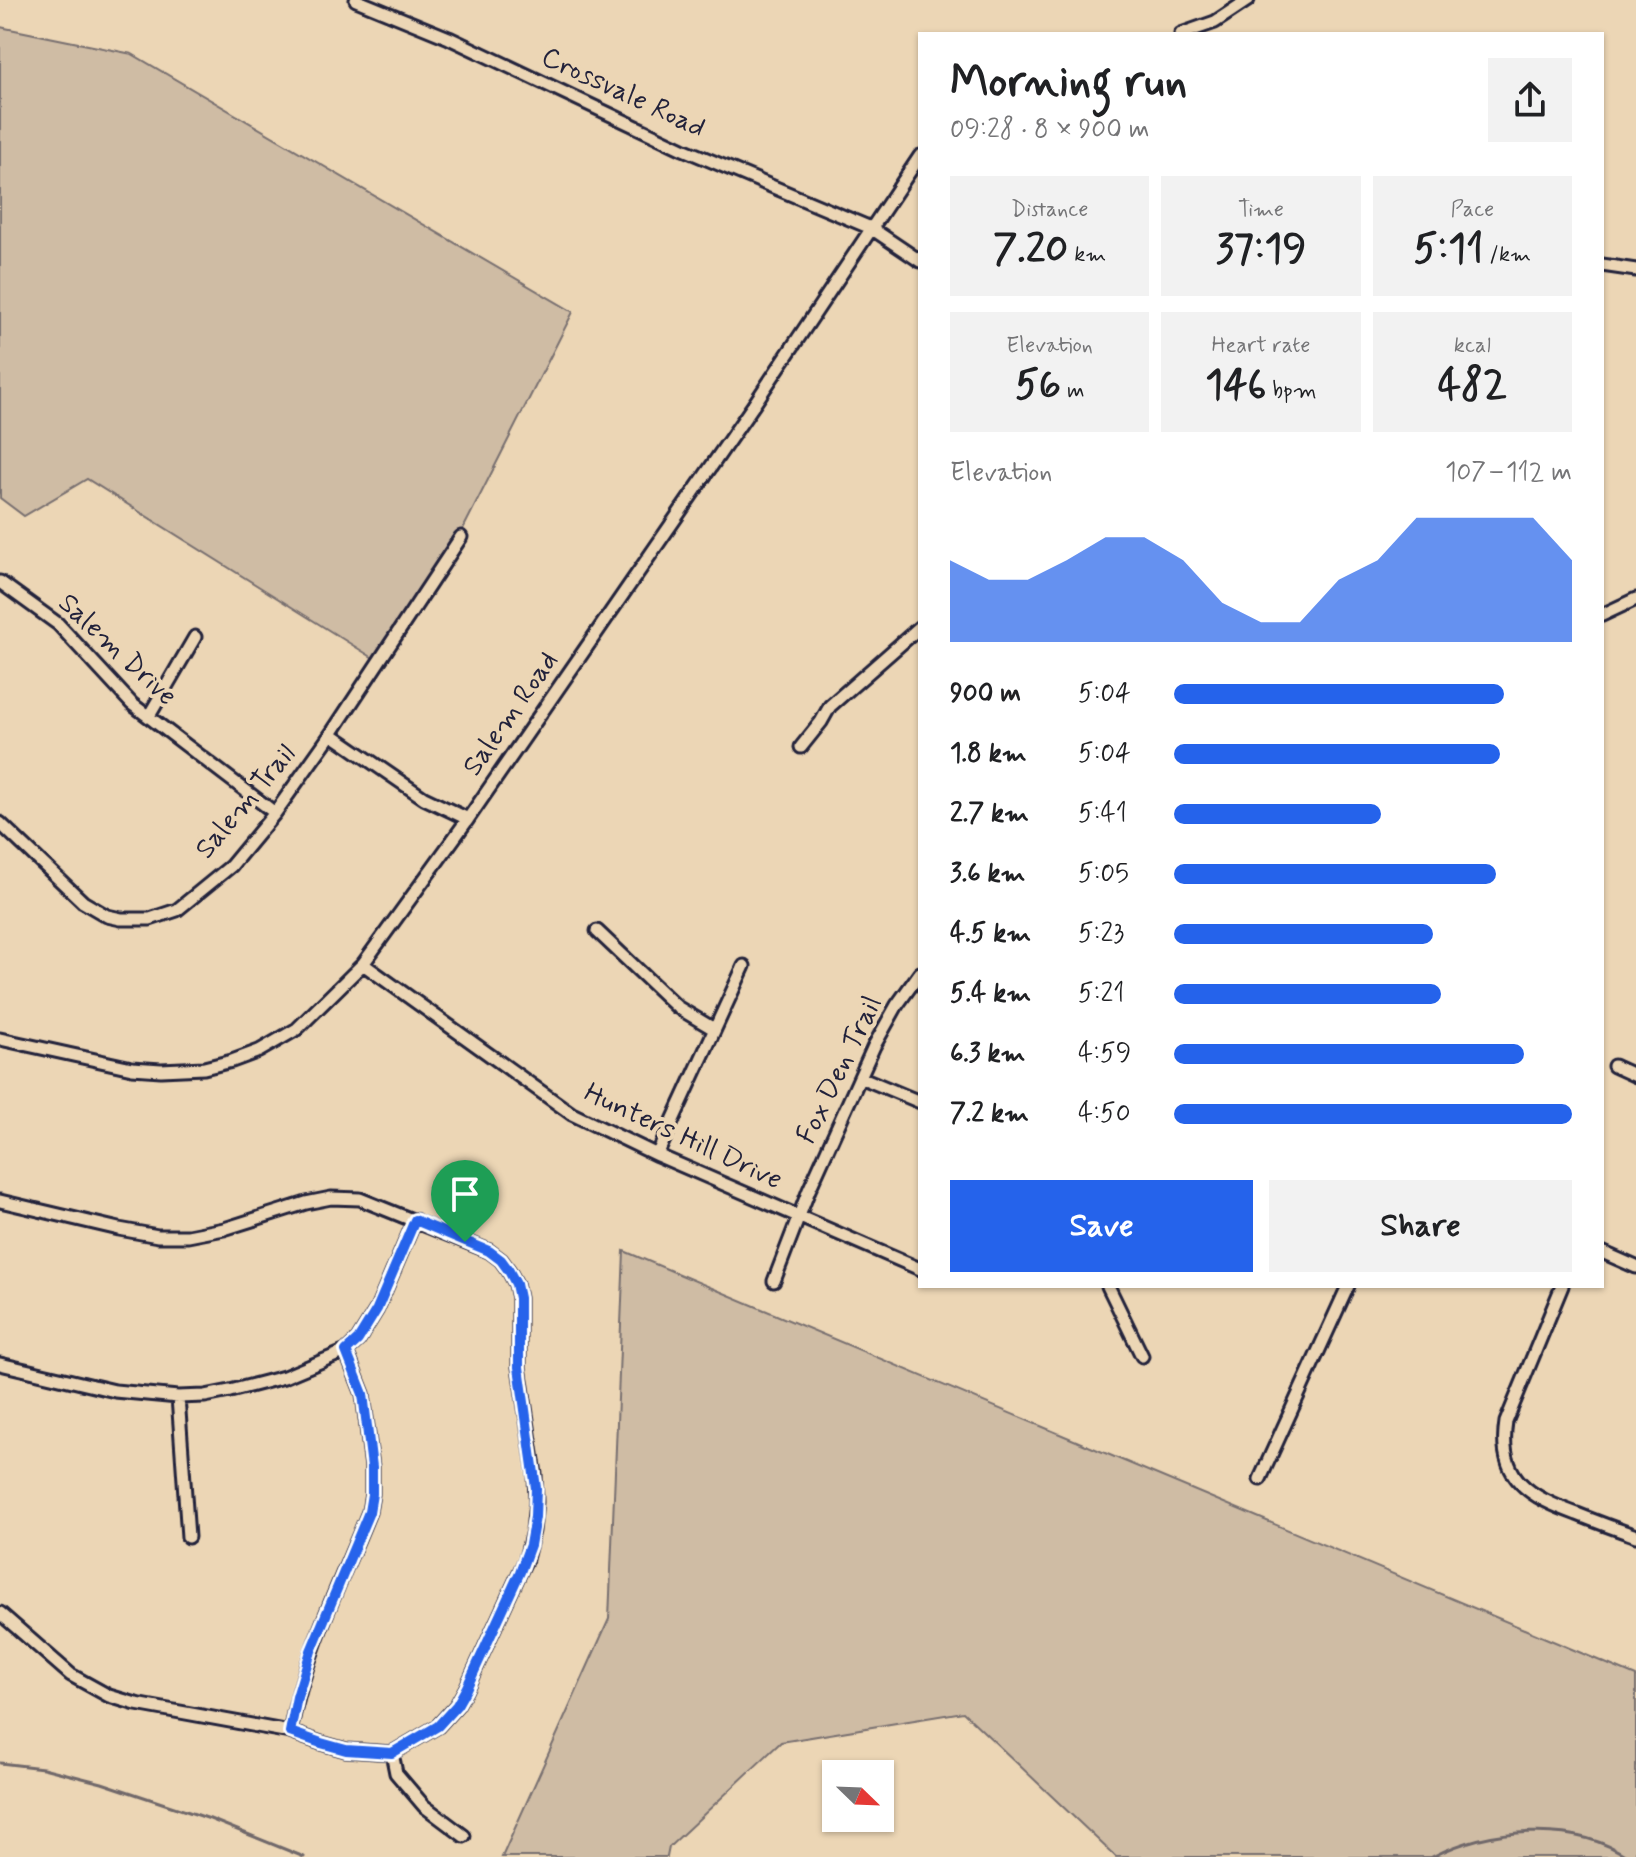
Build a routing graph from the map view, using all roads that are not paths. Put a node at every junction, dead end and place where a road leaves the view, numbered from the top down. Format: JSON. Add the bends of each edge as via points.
{"nodes":[{"id":1,"x":356,"y":0,"type":"edge"},
{"id":2,"x":1248,"y":0,"type":"edge"},
{"id":3,"x":1187,"y":32,"type":"edge"},
{"id":4,"x":918,"y":159,"type":"edge"},
{"id":5,"x":871,"y":228,"type":"junction"},
{"id":6,"x":918,"y":260,"type":"edge"},
{"id":7,"x":1604,"y":265,"type":"edge"},
{"id":8,"x":1636,"y":270,"type":"edge"},
{"id":9,"x":461,"y":537,"type":"dead end"},
{"id":10,"x":0,"y":582,"type":"edge"},
{"id":11,"x":1636,"y":599,"type":"edge"},
{"id":12,"x":1604,"y":614,"type":"edge"},
{"id":13,"x":918,"y":629,"type":"edge"},
{"id":14,"x":195,"y":637,"type":"dead end"},
{"id":15,"x":149,"y":716,"type":"junction"},
{"id":16,"x":331,"y":734,"type":"junction"},
{"id":17,"x":801,"y":747,"type":"dead end"},
{"id":18,"x":275,"y":813,"type":"junction"},
{"id":19,"x":468,"y":819,"type":"junction"},
{"id":20,"x":0,"y":823,"type":"edge"},
{"id":21,"x":597,"y":931,"type":"dead end"},
{"id":22,"x":363,"y":964,"type":"junction"},
{"id":23,"x":744,"y":966,"type":"dead end"},
{"id":24,"x":918,"y":976,"type":"edge"},
{"id":25,"x":714,"y":1029,"type":"junction"},
{"id":26,"x":0,"y":1039,"type":"edge"},
{"id":27,"x":1614,"y":1066,"type":"dead end"},
{"id":28,"x":1636,"y":1076,"type":"edge"},
{"id":29,"x":860,"y":1077,"type":"junction"},
{"id":30,"x":918,"y":1101,"type":"edge"},
{"id":31,"x":657,"y":1155,"type":"junction"},
{"id":32,"x":0,"y":1201,"type":"edge"},
{"id":33,"x":798,"y":1217,"type":"junction"},
{"id":34,"x":415,"y":1220,"type":"junction"},
{"id":35,"x":1604,"y":1253,"type":"edge"},
{"id":36,"x":1636,"y":1267,"type":"edge"},
{"id":37,"x":918,"y":1268,"type":"edge"},
{"id":38,"x":774,"y":1281,"type":"dead end"},
{"id":39,"x":1109,"y":1288,"type":"edge"},
{"id":40,"x":1347,"y":1288,"type":"edge"},
{"id":41,"x":1561,"y":1288,"type":"edge"},
{"id":42,"x":346,"y":1351,"type":"junction"},
{"id":43,"x":1142,"y":1356,"type":"dead end"},
{"id":44,"x":0,"y":1364,"type":"edge"},
{"id":45,"x":178,"y":1397,"type":"junction"},
{"id":46,"x":1260,"y":1479,"type":"dead end"},
{"id":47,"x":1636,"y":1536,"type":"edge"},
{"id":48,"x":188,"y":1537,"type":"dead end"},
{"id":49,"x":0,"y":1613,"type":"edge"},
{"id":50,"x":290,"y":1732,"type":"junction"},
{"id":51,"x":392,"y":1753,"type":"junction"},
{"id":52,"x":464,"y":1836,"type":"dead end"}],
"edges":[{"from":1,"to":5,"type":"street","name":"Crossvale Road"},
{"from":2,"to":3,"type":"street","via":[[1215,22]]},
{"from":4,"to":5,"type":"street","name":"Salem Road"},
{"from":5,"to":6,"type":"street","name":"Crossvale Road"},
{"from":5,"to":19,"type":"street","name":"Salem Road"},
{"from":7,"to":8,"type":"street"},
{"from":9,"to":16,"type":"street","name":"Salem Trail"},
{"from":10,"to":15,"type":"street","name":"Salem Drive","via":[[58,624]]},
{"from":11,"to":12,"type":"street"},
{"from":13,"to":17,"type":"street","via":[[830,706]]},
{"from":14,"to":15,"type":"street"},
{"from":15,"to":18,"type":"street","name":"Salem Drive"},
{"from":16,"to":18,"type":"street","name":"Salem Trail"},
{"from":16,"to":19,"type":"street","via":[[424,798]]},
{"from":18,"to":20,"type":"street","name":"Salem Trail","via":[[231,866],[177,910],[136,921],[107,916],[83,902]]},
{"from":19,"to":22,"type":"street","name":"Salem Road"},
{"from":21,"to":25,"type":"street","via":[[677,1007]]},
{"from":22,"to":26,"type":"street","name":"Salem Road","via":[[284,1038],[204,1068],[132,1068]]},
{"from":22,"to":31,"type":"street","name":"Hunters Hill Drive","via":[[572,1114]]},
{"from":23,"to":25,"type":"street"},
{"from":24,"to":29,"type":"street","name":"Fox Den Trail","via":[[889,1018]]},
{"from":25,"to":31,"type":"street"},
{"from":27,"to":28,"type":"street"},
{"from":29,"to":30,"type":"street"},
{"from":29,"to":33,"type":"street","name":"Fox Den Trail"},
{"from":31,"to":33,"type":"street","name":"Hunters Hill Drive"},
{"from":32,"to":34,"type":"street","via":[[158,1236],[224,1229],[331,1198],[360,1199]]},
{"from":33,"to":37,"type":"street","name":"Hunters Hill Drive"},
{"from":33,"to":38,"type":"street","name":"Fox Den Trail"},
{"from":34,"to":42,"type":"street","via":[[377,1309]]},
{"from":34,"to":51,"type":"street","via":[[489,1251],[516,1284],[519,1367],[536,1502],[526,1559],[457,1705],[438,1726]]},
{"from":35,"to":36,"type":"street"},
{"from":39,"to":43,"type":"street"},
{"from":40,"to":46,"type":"street"},
{"from":41,"to":47,"type":"street","via":[[1506,1422],[1508,1464],[1524,1488],[1545,1502]]},
{"from":42,"to":45,"type":"street","via":[[284,1377],[205,1396]]},
{"from":42,"to":50,"type":"street","via":[[363,1394],[372,1494],[311,1651]]},
{"from":44,"to":45,"type":"street","via":[[115,1391]]},
{"from":45,"to":48,"type":"street"},
{"from":49,"to":50,"type":"street","via":[[52,1661],[109,1696]]},
{"from":50,"to":51,"type":"street","via":[[346,1750]]},
{"from":51,"to":52,"type":"street","via":[[396,1773],[424,1806]]}]}
